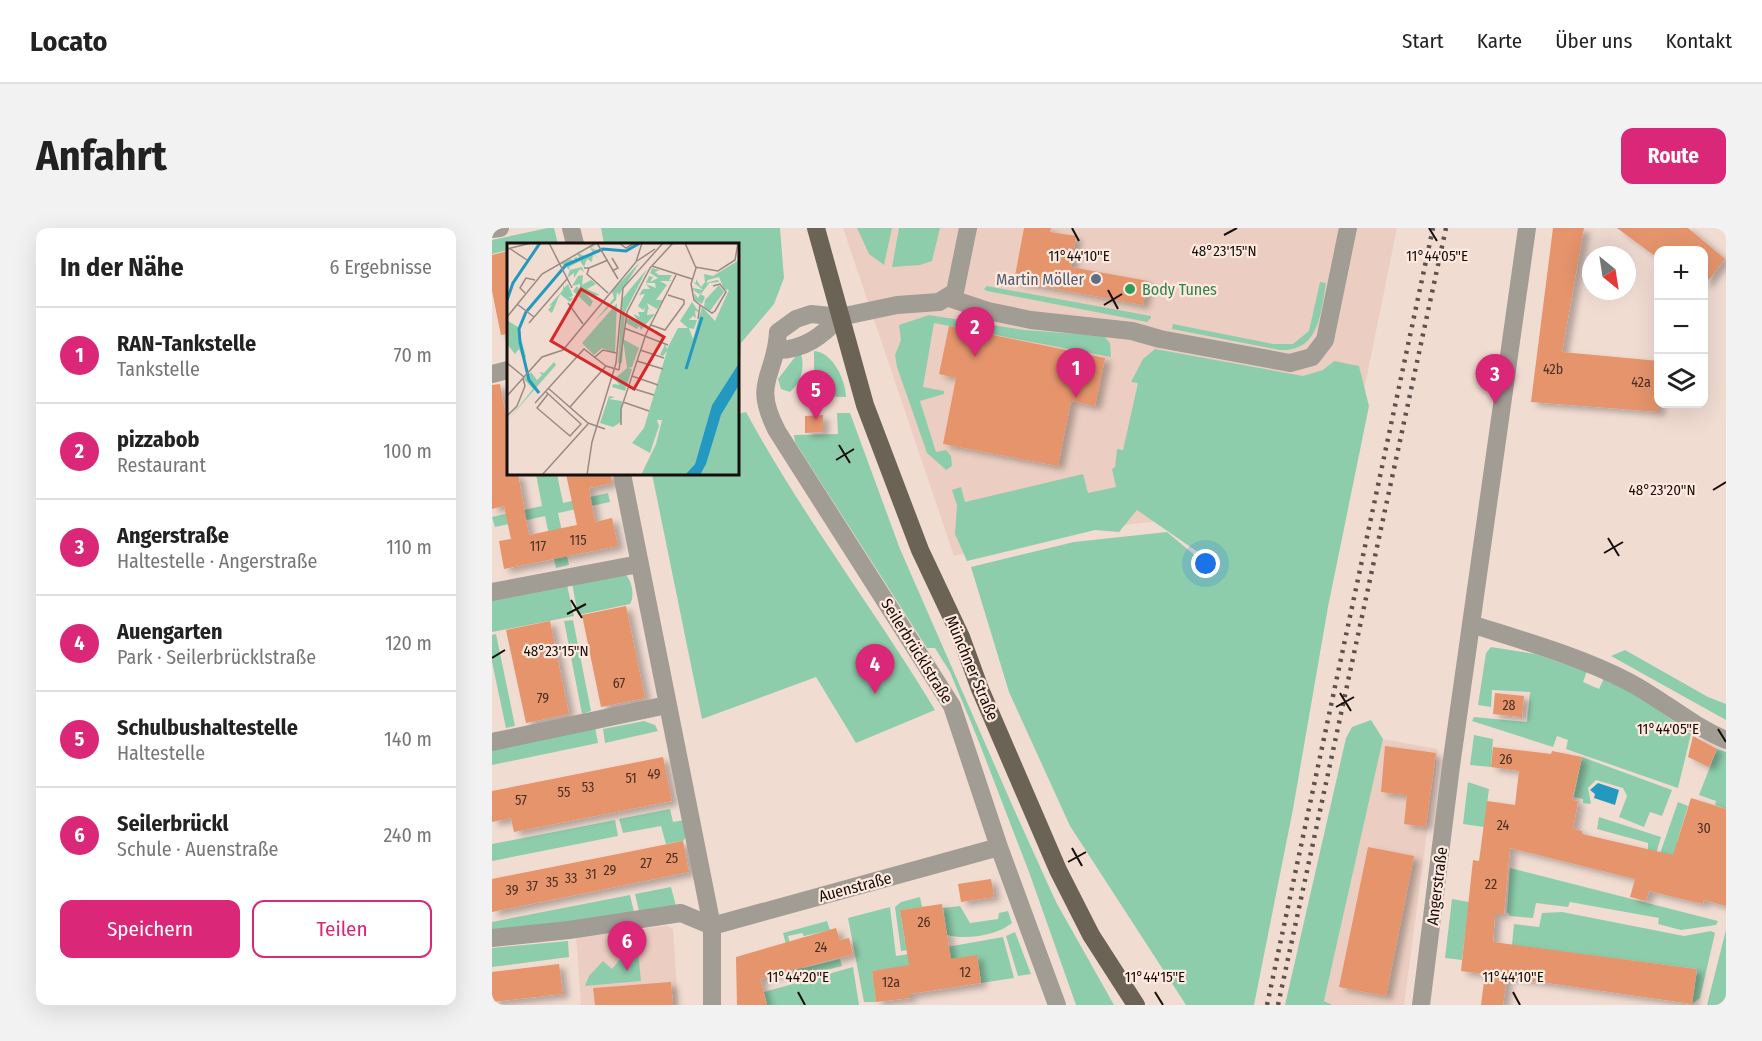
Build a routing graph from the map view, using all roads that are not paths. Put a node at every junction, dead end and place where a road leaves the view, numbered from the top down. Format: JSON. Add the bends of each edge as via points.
{"nodes":[{"id":1,"x":500,"y":228,"type":"edge"},
{"id":2,"x":571,"y":228,"type":"edge"},
{"id":3,"x":816,"y":228,"type":"edge"},
{"id":4,"x":968,"y":228,"type":"edge"},
{"id":5,"x":1348,"y":228,"type":"edge"},
{"id":6,"x":1527,"y":228,"type":"edge"},
{"id":7,"x":492,"y":229,"type":"edge"},
{"id":8,"x":574,"y":243,"type":"edge"},
{"id":9,"x":949,"y":298,"type":"junction"},
{"id":10,"x":840,"y":317,"type":"junction"},
{"id":11,"x":777,"y":350,"type":"junction"},
{"id":12,"x":507,"y":370,"type":"edge"},
{"id":13,"x":492,"y":374,"type":"edge"},
{"id":14,"x":622,"y":476,"type":"edge"},
{"id":15,"x":639,"y":564,"type":"junction"},
{"id":16,"x":492,"y":592,"type":"edge"},
{"id":17,"x":1472,"y":624,"type":"junction"},
{"id":18,"x":667,"y":705,"type":"junction"},
{"id":19,"x":1726,"y":740,"type":"edge"},
{"id":20,"x":492,"y":742,"type":"edge"},
{"id":21,"x":999,"y":847,"type":"junction"},
{"id":22,"x":712,"y":926,"type":"junction"},
{"id":23,"x":492,"y":938,"type":"edge"},
{"id":24,"x":712,"y":1005,"type":"edge"},
{"id":25,"x":1057,"y":1005,"type":"edge"},
{"id":26,"x":1136,"y":1005,"type":"edge"},
{"id":27,"x":1421,"y":1005,"type":"edge"}],
"edges":[{"from":1,"to":7,"type":"street"},
{"from":2,"to":8,"type":"street"},
{"from":3,"to":10,"type":"main road","name":"Münchner Straße"},
{"from":4,"to":9,"type":"street","via":[[955,292]]},
{"from":5,"to":9,"type":"street","via":[[1325,340],[1312,357],[1290,363],[1132,331],[1022,318]]},
{"from":6,"to":17,"type":"street","name":"Angerstraße"},
{"from":9,"to":10,"type":"street"},
{"from":10,"to":11,"type":"street","via":[[814,341]]},
{"from":10,"to":11,"type":"street","name":"Seilerbrücklstraße","via":[[811,314],[796,319],[778,332]]},
{"from":10,"to":26,"type":"main road","name":"Münchner Straße","via":[[865,405],[920,550],[961,637],[1058,870],[1091,935]]},
{"from":11,"to":21,"type":"street","name":"Seilerbrücklstraße","via":[[766,378],[764,399],[769,416],[952,706]]},
{"from":12,"to":13,"type":"street"},
{"from":14,"to":15,"type":"street"},
{"from":15,"to":16,"type":"street"},
{"from":15,"to":18,"type":"street"},
{"from":17,"to":19,"type":"street","via":[[1577,659],[1629,682],[1701,729]]},
{"from":17,"to":27,"type":"street","name":"Angerstraße"},
{"from":18,"to":20,"type":"street"},
{"from":18,"to":22,"type":"street"},
{"from":21,"to":22,"type":"street","name":"Auenstraße"},
{"from":21,"to":25,"type":"street","name":"Seilerbrücklstraße"},
{"from":22,"to":23,"type":"street","via":[[681,913]]},
{"from":22,"to":24,"type":"street"}]}
